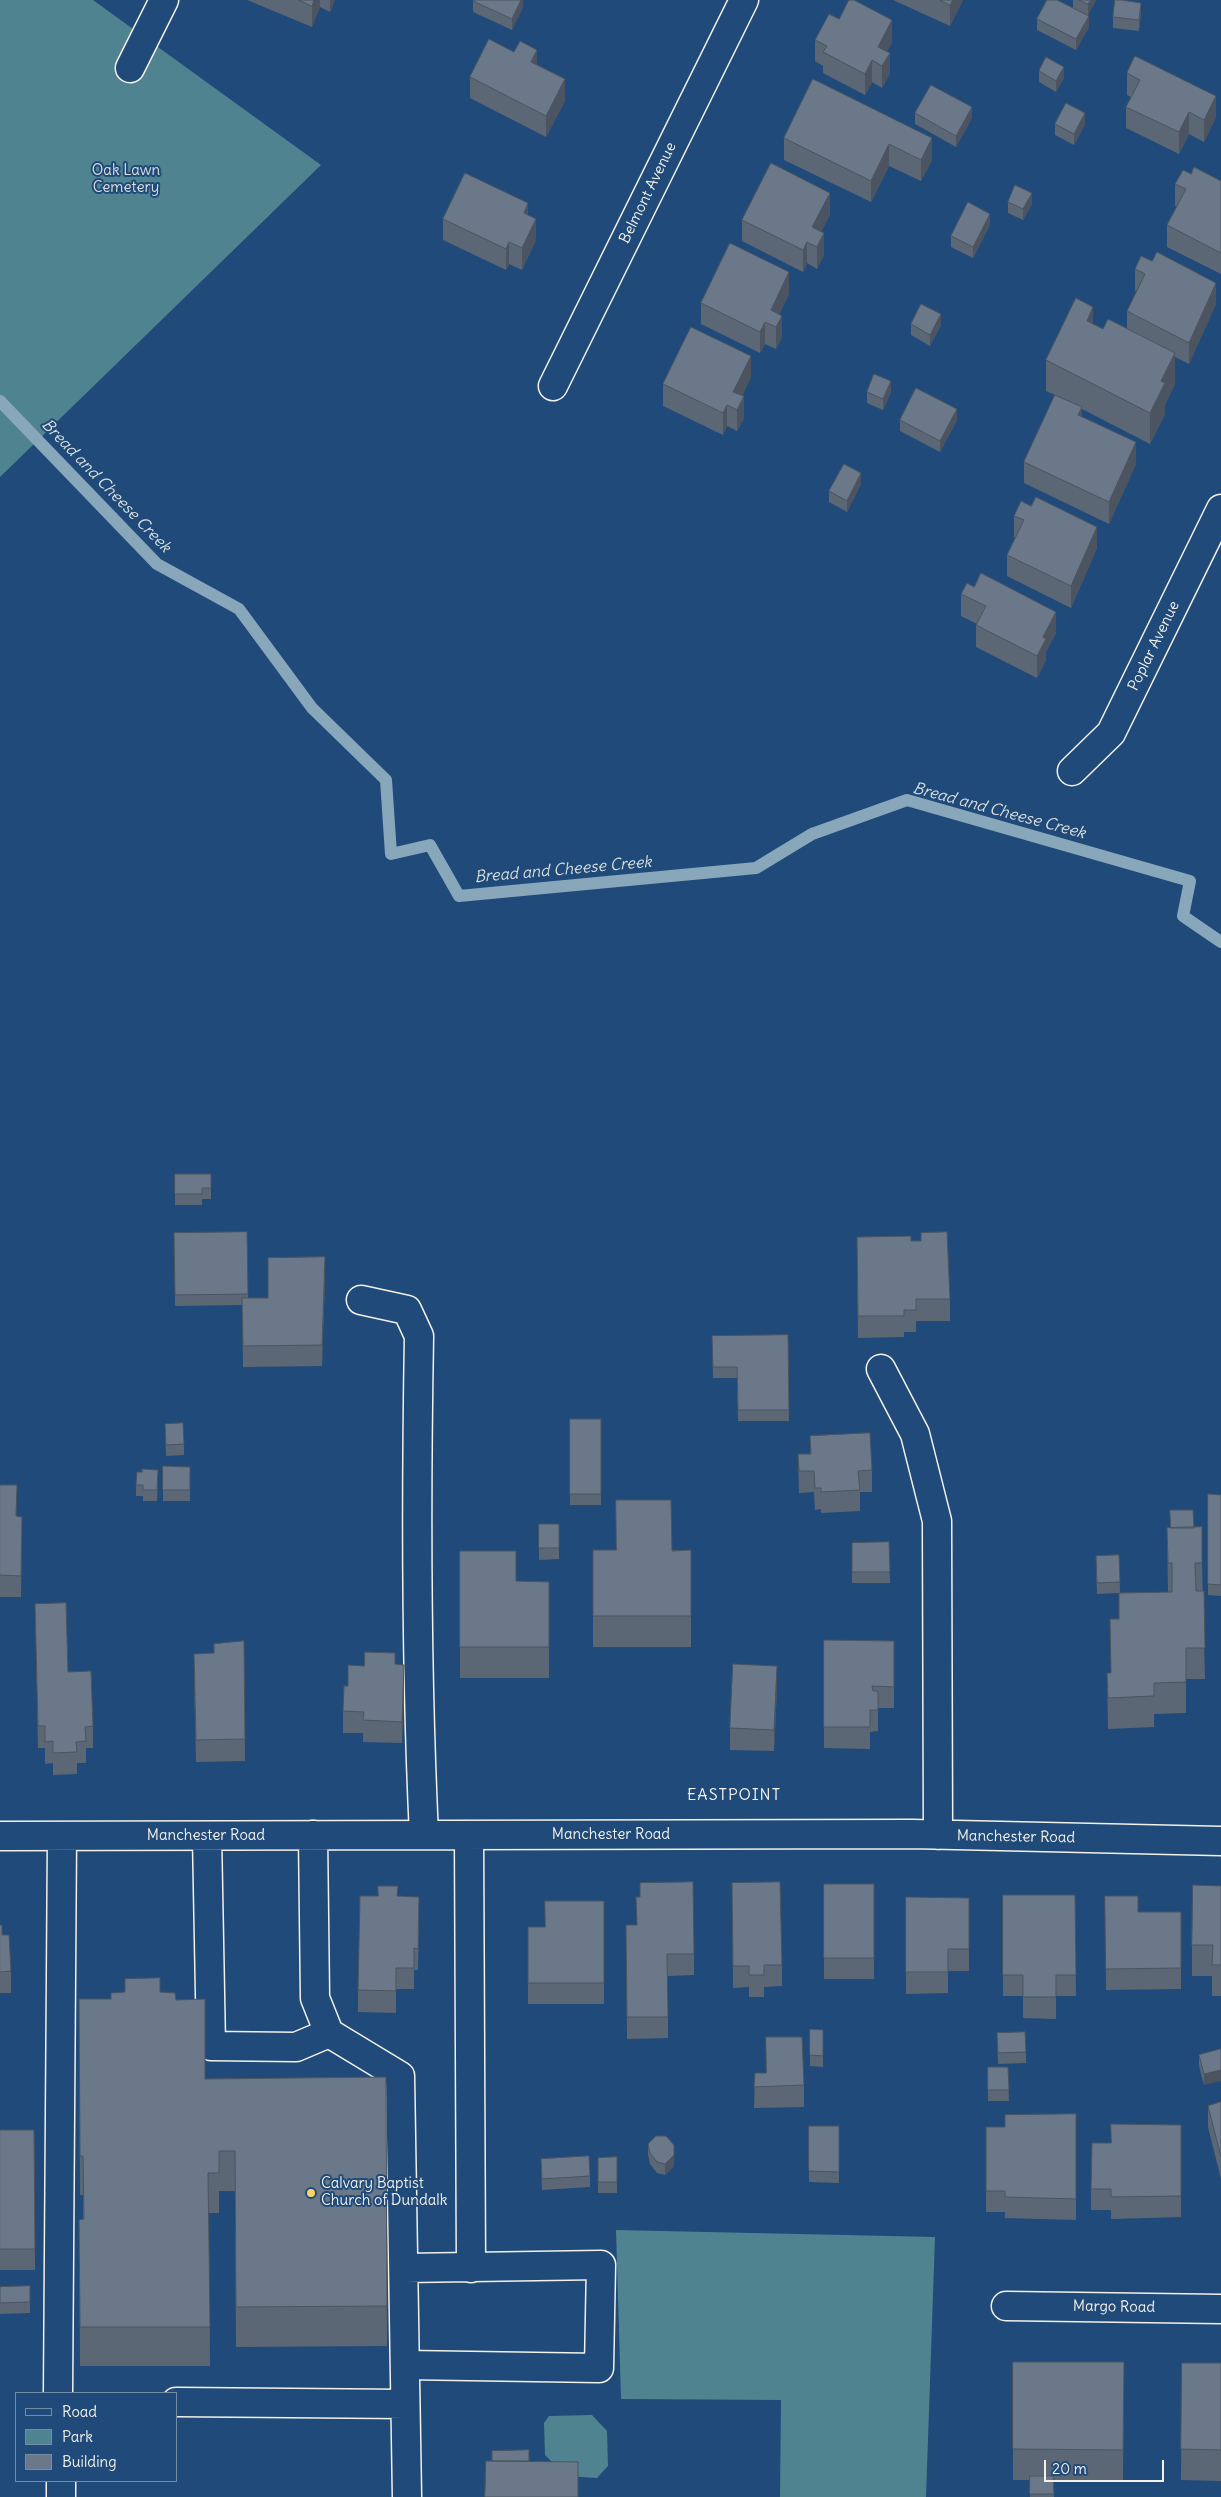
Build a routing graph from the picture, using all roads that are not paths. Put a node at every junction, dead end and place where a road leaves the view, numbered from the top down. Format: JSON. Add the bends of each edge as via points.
{"nodes":[{"id":1,"x":164,"y":0,"type":"edge"},
{"id":2,"x":744,"y":0,"type":"edge"},
{"id":3,"x":130,"y":68,"type":"dead end"},
{"id":4,"x":553,"y":386,"type":"dead end"},
{"id":5,"x":1221,"y":509,"type":"edge"},
{"id":6,"x":1072,"y":771,"type":"dead end"},
{"id":7,"x":361,"y":1300,"type":"dead end"},
{"id":8,"x":881,"y":1369,"type":"dead end"},
{"id":9,"x":424,"y":1834,"type":"junction"},
{"id":10,"x":313,"y":1835,"type":"junction"},
{"id":11,"x":469,"y":1835,"type":"junction"},
{"id":12,"x":938,"y":1835,"type":"junction"},
{"id":13,"x":0,"y":1836,"type":"edge"},
{"id":14,"x":62,"y":1836,"type":"junction"},
{"id":15,"x":208,"y":1836,"type":"junction"},
{"id":16,"x":1221,"y":1841,"type":"edge"},
{"id":17,"x":329,"y":2033,"type":"junction"},
{"id":18,"x":405,"y":2268,"type":"junction"},
{"id":19,"x":470,"y":2268,"type":"junction"},
{"id":20,"x":1006,"y":2306,"type":"dead end"},
{"id":21,"x":1221,"y":2309,"type":"edge"},
{"id":22,"x":406,"y":2365,"type":"junction"},
{"id":23,"x":58,"y":2392,"type":"edge"},
{"id":24,"x":178,"y":2402,"type":"edge"},
{"id":25,"x":405,"y":2404,"type":"junction"},
{"id":26,"x":61,"y":2482,"type":"edge"},
{"id":27,"x":61,"y":2497,"type":"edge"},
{"id":28,"x":407,"y":2497,"type":"edge"}],
"edges":[{"from":1,"to":3,"type":"street"},
{"from":2,"to":4,"type":"street","name":"Belmont Avenue"},
{"from":5,"to":6,"type":"street","name":"Poplar Avenue","via":[[1111,733]]},
{"from":7,"to":9,"type":"street","via":[[407,1310],[419,1336],[418,1563]]},
{"from":8,"to":12,"type":"street","via":[[915,1434],[937,1521]]},
{"from":9,"to":10,"type":"street","name":"Manchester Road"},
{"from":9,"to":11,"type":"street","name":"Manchester Road"},
{"from":10,"to":15,"type":"street","name":"Manchester Road"},
{"from":10,"to":17,"type":"street","via":[[315,1998]]},
{"from":11,"to":12,"type":"street","name":"Manchester Road"},
{"from":11,"to":19,"type":"street"},
{"from":12,"to":16,"type":"street","name":"Manchester Road"},
{"from":13,"to":14,"type":"street","name":"Manchester Road"},
{"from":14,"to":15,"type":"street","name":"Manchester Road"},
{"from":14,"to":23,"type":"street"},
{"from":15,"to":17,"type":"street","via":[[211,2046],[296,2047]]},
{"from":17,"to":18,"type":"street","via":[[400,2076]]},
{"from":18,"to":19,"type":"street"},
{"from":18,"to":22,"type":"street"},
{"from":19,"to":22,"type":"street","via":[[601,2265],[600,2368]]},
{"from":20,"to":21,"type":"street","name":"Margo Road"},
{"from":22,"to":25,"type":"street"},
{"from":24,"to":25,"type":"street"},
{"from":25,"to":28,"type":"street"},
{"from":26,"to":27,"type":"street"}]}
